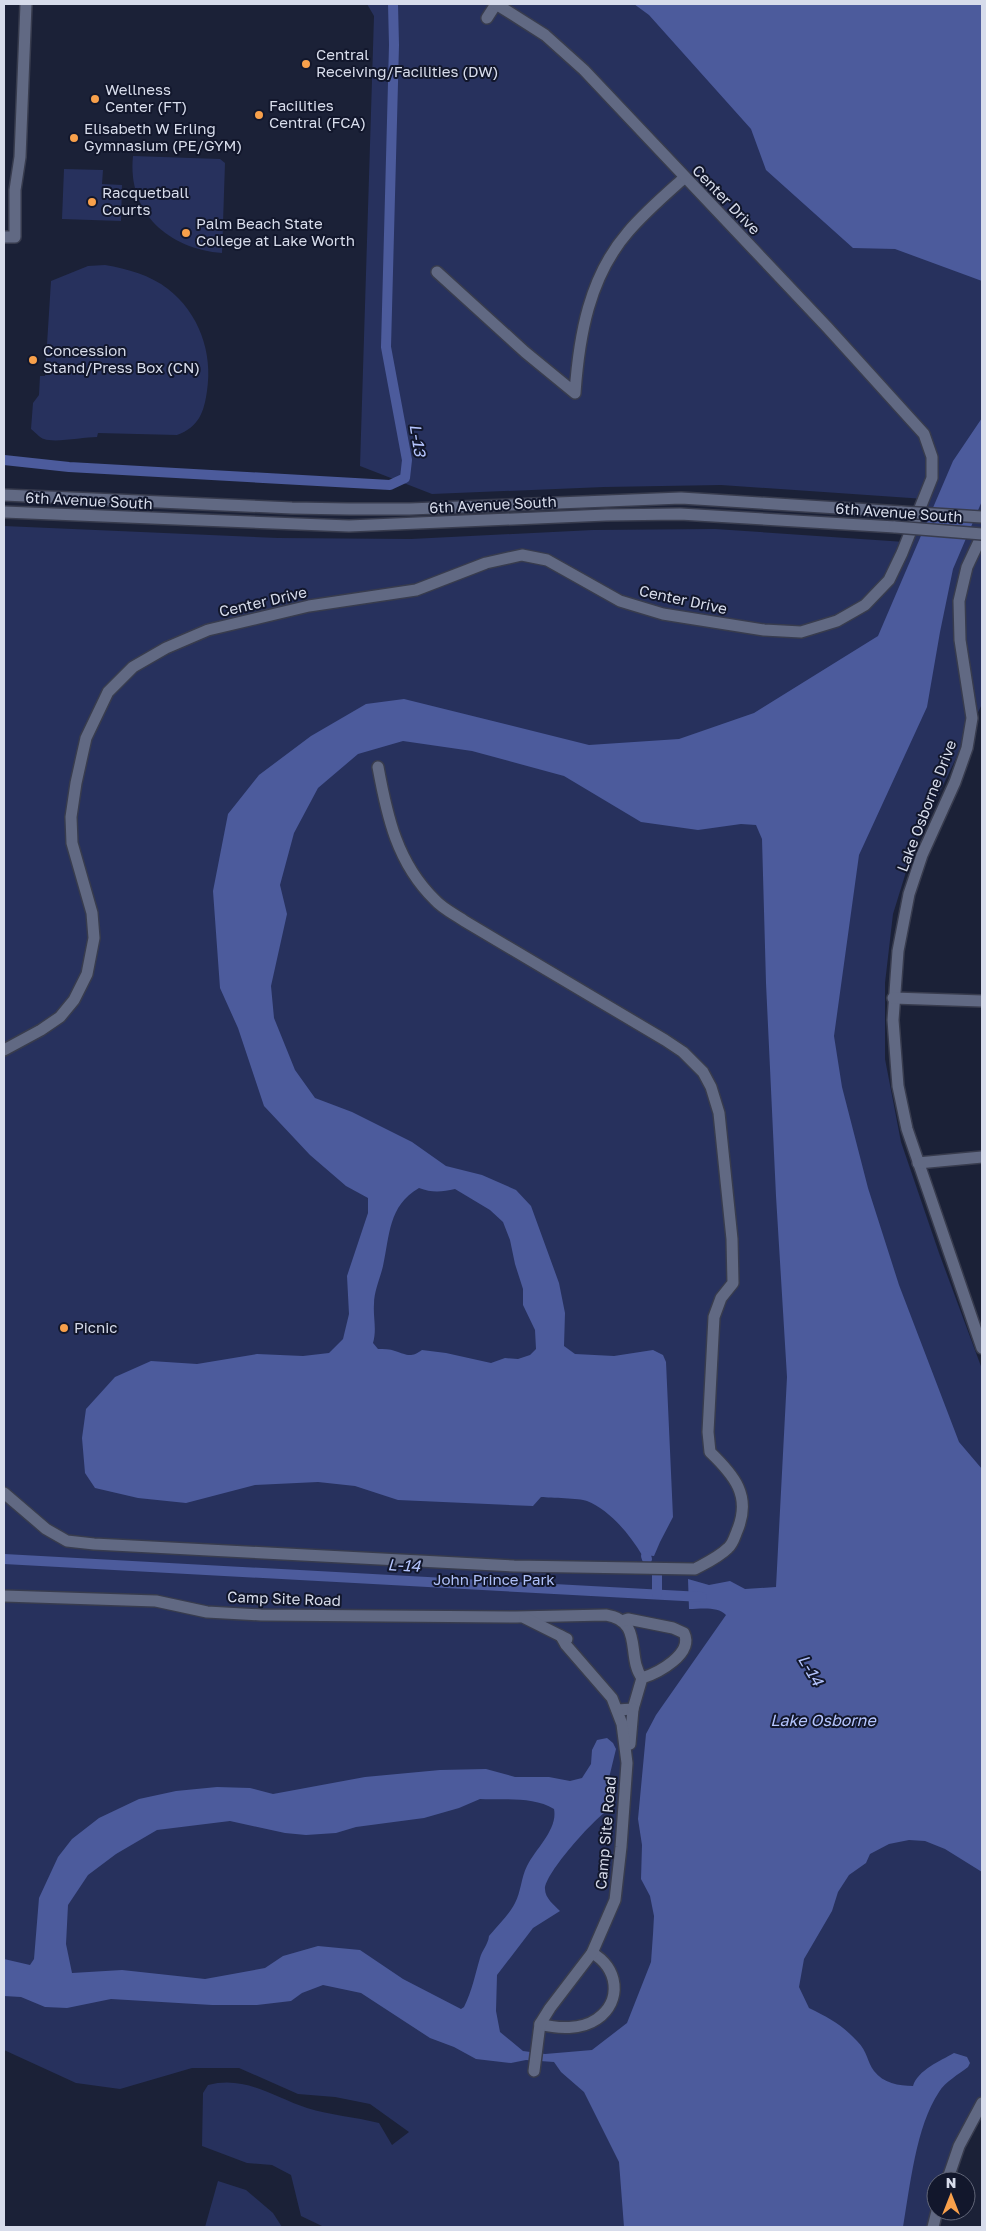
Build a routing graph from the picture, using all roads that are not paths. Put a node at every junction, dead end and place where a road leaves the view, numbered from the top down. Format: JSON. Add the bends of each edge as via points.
{"nodes":[{"id":1,"x":26,"y":4,"type":"edge"},
{"id":2,"x":496,"y":4,"type":"edge"},
{"id":3,"x":487,"y":18,"type":"dead end"},
{"id":4,"x":684,"y":178,"type":"junction"},
{"id":5,"x":9,"y":237,"type":"edge"},
{"id":6,"x":437,"y":272,"type":"dead end"},
{"id":7,"x":4,"y":495,"type":"edge"},
{"id":8,"x":4,"y":512,"type":"edge"},
{"id":9,"x":982,"y":517,"type":"edge"},
{"id":10,"x":982,"y":535,"type":"edge"},
{"id":11,"x":378,"y":767,"type":"dead end"},
{"id":12,"x":893,"y":998,"type":"junction"},
{"id":13,"x":982,"y":1001,"type":"edge"},
{"id":14,"x":4,"y":1050,"type":"edge"},
{"id":15,"x":982,"y":1157,"type":"edge"},
{"id":16,"x":918,"y":1163,"type":"junction"},
{"id":17,"x":982,"y":1348,"type":"edge"},
{"id":18,"x":4,"y":1493,"type":"edge"},
{"id":19,"x":4,"y":1596,"type":"edge"},
{"id":20,"x":524,"y":1617,"type":"junction"},
{"id":21,"x":576,"y":1617,"type":"junction"},
{"id":22,"x":622,"y":1622,"type":"junction"},
{"id":23,"x":558,"y":1634,"type":"junction"},
{"id":24,"x":642,"y":1678,"type":"junction"},
{"id":25,"x":617,"y":1710,"type":"junction"},
{"id":26,"x":633,"y":1710,"type":"junction"},
{"id":27,"x":627,"y":1763,"type":"junction"},
{"id":28,"x":592,"y":1953,"type":"junction"},
{"id":29,"x":540,"y":2024,"type":"junction"},
{"id":30,"x":534,"y":2071,"type":"dead end"},
{"id":31,"x":982,"y":2103,"type":"edge"},
{"id":32,"x":950,"y":2171,"type":"edge"}],
"edges":[{"from":1,"to":5,"type":"street","via":[[20,157]]},
{"from":2,"to":3,"type":"street"},
{"from":2,"to":4,"type":"street","name":"Center Drive","via":[[545,35],[584,70]]},
{"from":4,"to":6,"type":"street","via":[[628,232],[606,262],[591,296],[577,359],[575,393]]},
{"from":4,"to":14,"type":"street","name":"Center Drive","via":[[924,434],[932,457],[932,478],[889,580],[865,605],[837,621],[802,632],[764,630],[663,614],[620,601],[547,560],[522,555],[486,563],[416,590],[309,606],[208,630],[166,648],[132,667],[108,692],[96,713],[82,756],[71,817],[72,844],[92,913],[94,938],[87,974],[74,1000],[60,1017]]},
{"from":7,"to":9,"type":"street","name":"6th Avenue South","bridge":true,"via":[[350,509],[682,498]]},
{"from":8,"to":10,"type":"street","name":"6th Avenue South","bridge":true,"via":[[349,526],[680,514]]},
{"from":10,"to":12,"type":"street","name":"Lake Osborne Drive","via":[[967,567],[959,601],[960,640],[972,718],[968,748],[922,854],[909,894]]},
{"from":11,"to":18,"type":"street","via":[[387,815],[399,851],[435,901],[665,1040],[694,1062],[711,1088],[719,1114],[732,1239],[733,1283],[721,1298],[714,1317],[708,1432],[710,1452],[731,1472],[742,1496],[741,1522],[730,1547],[695,1569],[514,1566],[94,1544],[67,1541],[46,1529]]},
{"from":12,"to":13,"type":"street"},
{"from":12,"to":16,"type":"street","name":"Lake Osborne Drive","via":[[898,1086]]},
{"from":15,"to":16,"type":"street"},
{"from":16,"to":17,"type":"street","name":"Lake Osborne Drive"},
{"from":19,"to":20,"type":"street","name":"Camp Site Road","via":[[156,1601],[207,1612],[261,1615]]},
{"from":20,"to":21,"type":"street"},
{"from":20,"to":23,"type":"street","name":"Camp Site Road"},
{"from":21,"to":22,"type":"street","via":[[606,1615]]},
{"from":21,"to":23,"type":"street","via":[[575,1620],[560,1621]]},
{"from":22,"to":24,"type":"street","via":[[631,1634]]},
{"from":22,"to":24,"type":"street","via":[[628,1619],[659,1624],[679,1630],[686,1636],[682,1650],[671,1663]]},
{"from":23,"to":25,"type":"street","name":"Camp Site Road","via":[[597,1668],[611,1688]]},
{"from":24,"to":26,"type":"street"},
{"from":25,"to":26,"type":"street"},
{"from":25,"to":27,"type":"street","name":"Camp Site Road"},
{"from":26,"to":27,"type":"street"},
{"from":27,"to":28,"type":"street","name":"Camp Site Road","via":[[615,1900]]},
{"from":28,"to":29,"type":"street","name":"Camp Site Road"},
{"from":28,"to":29,"type":"street","via":[[608,1965],[613,1976],[615,1990],[607,2009],[584,2025],[566,2028]]},
{"from":29,"to":30,"type":"street","name":"Camp Site Road"},
{"from":31,"to":32,"type":"street","via":[[959,2146]]}]}
